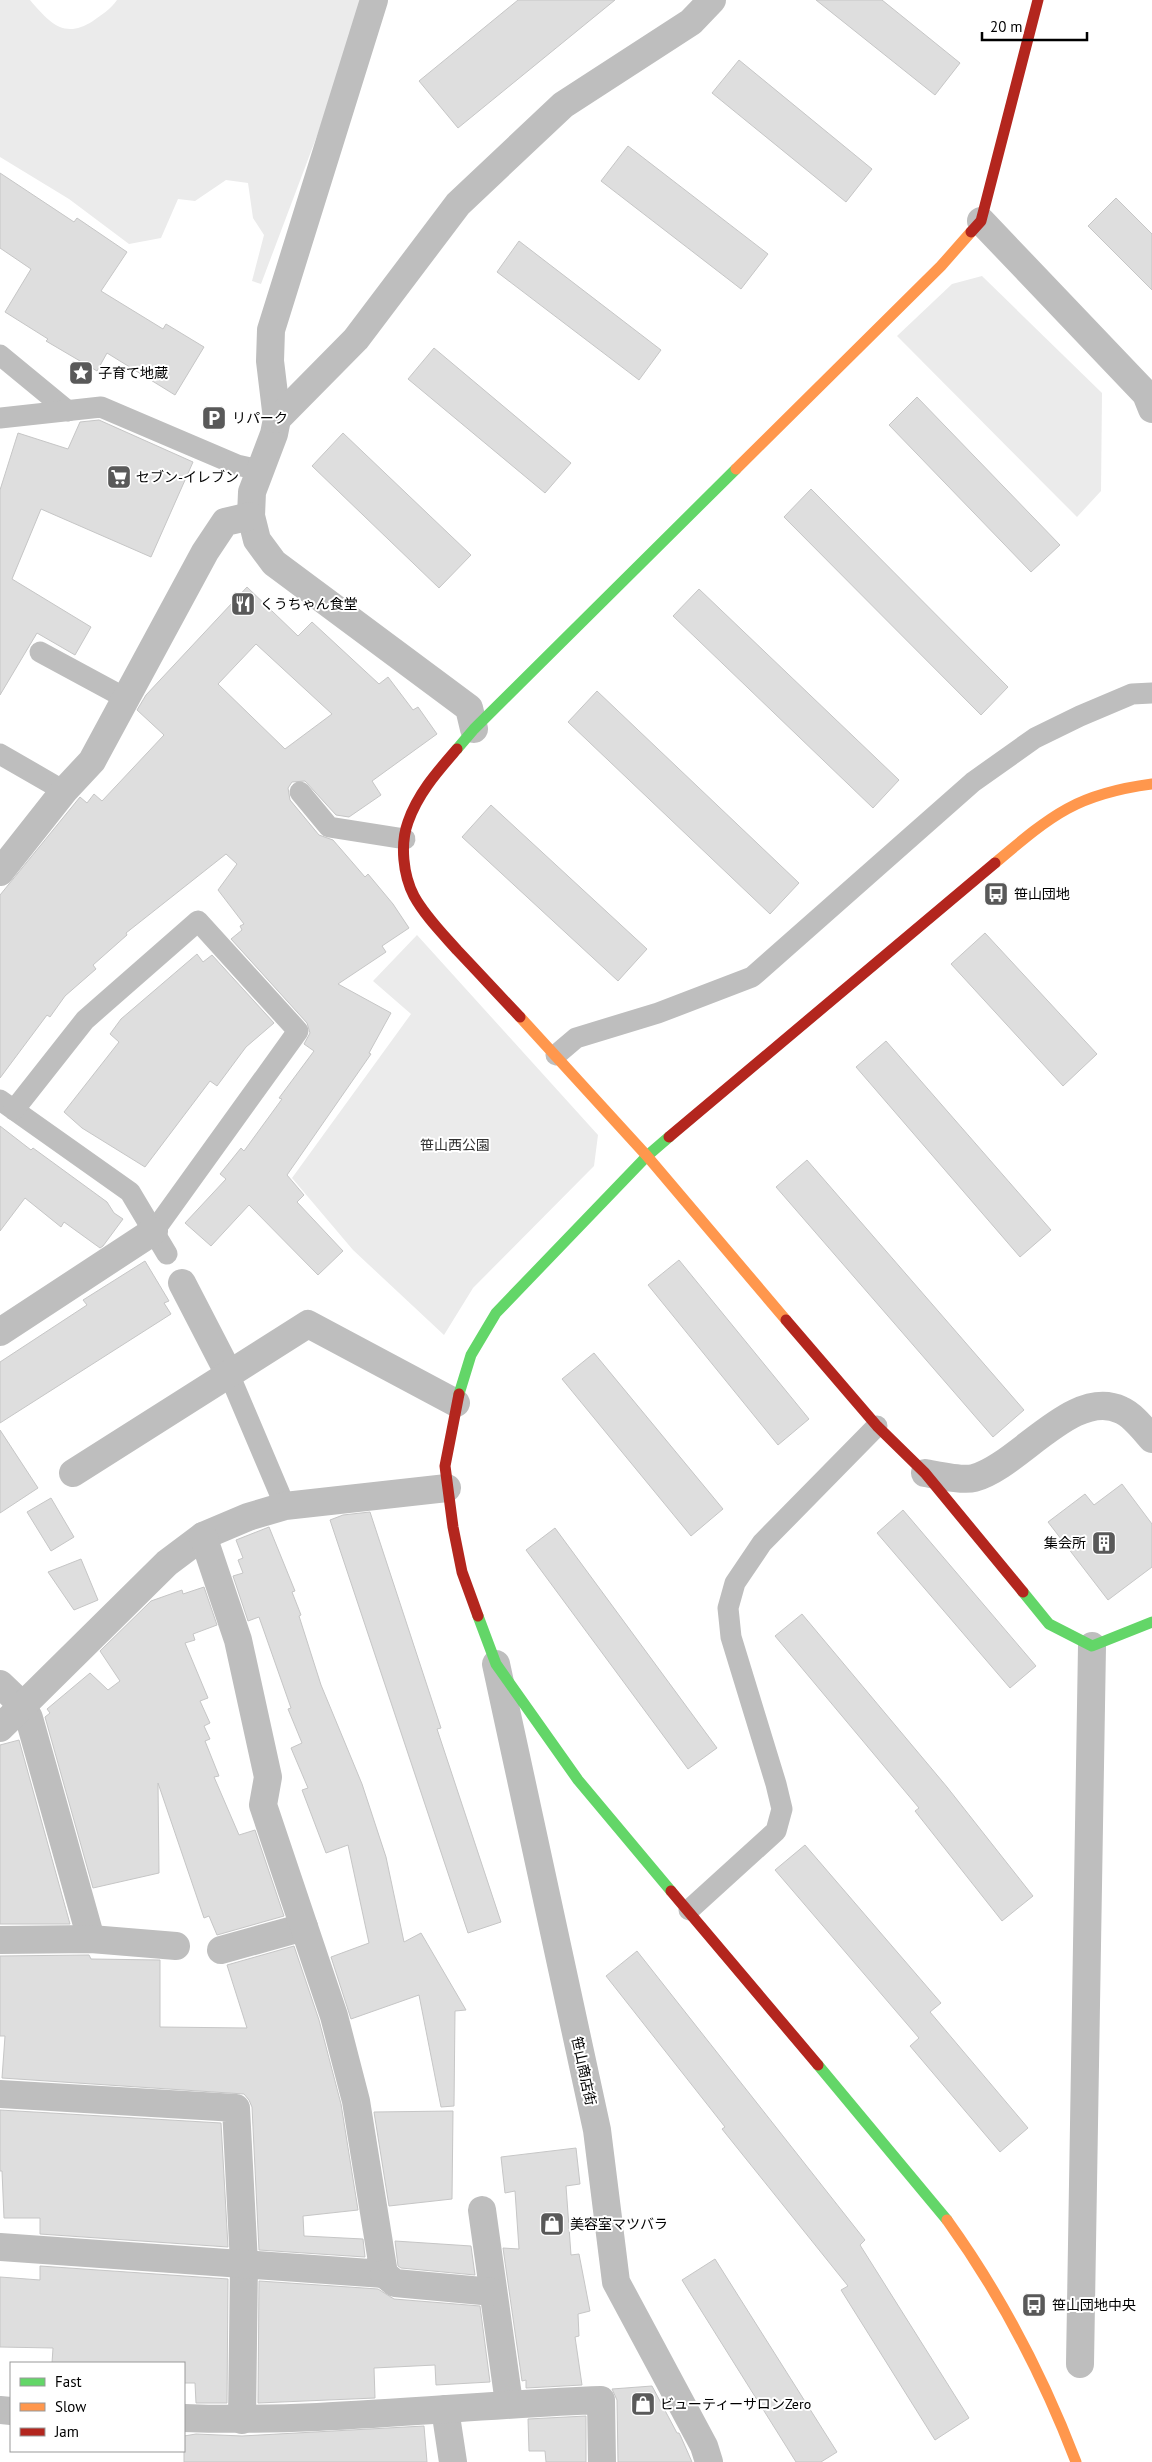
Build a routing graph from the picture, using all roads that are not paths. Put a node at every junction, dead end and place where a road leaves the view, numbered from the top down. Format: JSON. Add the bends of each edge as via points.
{"nodes":[{"id":1,"x":374,"y":0,"type":"edge"},
{"id":2,"x":712,"y":0,"type":"edge"},
{"id":3,"x":1038,"y":0,"type":"edge"},
{"id":4,"x":981,"y":222,"type":"junction"},
{"id":5,"x":0,"y":355,"type":"edge"},
{"id":6,"x":68,"y":410,"type":"junction"},
{"id":7,"x":1152,"y":410,"type":"edge"},
{"id":8,"x":0,"y":418,"type":"edge"},
{"id":9,"x":277,"y":419,"type":"junction"},
{"id":10,"x":260,"y":470,"type":"junction"},
{"id":11,"x":251,"y":516,"type":"junction"},
{"id":12,"x":40,"y":652,"type":"dead end"},
{"id":13,"x":1152,"y":693,"type":"edge"},
{"id":14,"x":127,"y":699,"type":"junction"},
{"id":15,"x":474,"y":729,"type":"junction"},
{"id":16,"x":0,"y":754,"type":"edge"},
{"id":17,"x":1152,"y":784,"type":"edge"},
{"id":18,"x":64,"y":791,"type":"junction"},
{"id":19,"x":300,"y":792,"type":"dead end"},
{"id":20,"x":405,"y":839,"type":"junction"},
{"id":21,"x":0,"y":872,"type":"edge"},
{"id":22,"x":556,"y":1054,"type":"junction"},
{"id":23,"x":7,"y":1105,"type":"edge"},
{"id":24,"x":647,"y":1156,"type":"junction"},
{"id":25,"x":161,"y":1243,"type":"junction"},
{"id":26,"x":182,"y":1283,"type":"dead end"},
{"id":27,"x":0,"y":1332,"type":"edge"},
{"id":28,"x":229,"y":1374,"type":"junction"},
{"id":29,"x":456,"y":1403,"type":"junction"},
{"id":30,"x":877,"y":1426,"type":"junction"},
{"id":31,"x":1152,"y":1439,"type":"edge"},
{"id":32,"x":74,"y":1473,"type":"dead end"},
{"id":33,"x":925,"y":1473,"type":"junction"},
{"id":34,"x":447,"y":1488,"type":"junction"},
{"id":35,"x":285,"y":1506,"type":"junction"},
{"id":36,"x":203,"y":1536,"type":"junction"},
{"id":37,"x":1152,"y":1622,"type":"edge"},
{"id":38,"x":1092,"y":1646,"type":"junction"},
{"id":39,"x":496,"y":1664,"type":"junction"},
{"id":40,"x":0,"y":1684,"type":"edge"},
{"id":41,"x":22,"y":1705,"type":"junction"},
{"id":42,"x":0,"y":1728,"type":"edge"},
{"id":43,"x":689,"y":1910,"type":"junction"},
{"id":44,"x":304,"y":1927,"type":"junction"},
{"id":45,"x":91,"y":1939,"type":"junction"},
{"id":46,"x":0,"y":1940,"type":"edge"},
{"id":47,"x":176,"y":1946,"type":"dead end"},
{"id":48,"x":221,"y":1950,"type":"dead end"},
{"id":49,"x":0,"y":2094,"type":"edge"},
{"id":50,"x":482,"y":2210,"type":"dead end"},
{"id":51,"x":0,"y":2246,"type":"edge"},
{"id":52,"x":244,"y":2262,"type":"junction"},
{"id":53,"x":384,"y":2274,"type":"junction"},
{"id":54,"x":494,"y":2292,"type":"junction"},
{"id":55,"x":1080,"y":2364,"type":"dead end"},
{"id":56,"x":509,"y":2403,"type":"junction"},
{"id":57,"x":446,"y":2408,"type":"junction"},
{"id":58,"x":185,"y":2418,"type":"edge"},
{"id":59,"x":242,"y":2420,"type":"junction"},
{"id":60,"x":453,"y":2462,"type":"edge"},
{"id":61,"x":602,"y":2462,"type":"edge"},
{"id":62,"x":709,"y":2462,"type":"edge"},
{"id":63,"x":1076,"y":2462,"type":"edge"}],
"edges":[{"from":1,"to":9,"type":"street","via":[[271,330],[270,361]]},
{"from":2,"to":9,"type":"street","via":[[691,22],[563,105],[465,198],[356,339]]},
{"from":3,"to":4,"type":"street"},
{"from":4,"to":7,"type":"street","via":[[1146,394]]},
{"from":4,"to":15,"type":"street","via":[[941,266]]},
{"from":5,"to":6,"type":"lane"},
{"from":6,"to":8,"type":"lane"},
{"from":6,"to":10,"type":"lane","via":[[101,407],[237,465]]},
{"from":9,"to":10,"type":"street"},
{"from":10,"to":11,"type":"street","via":[[252,492]]},
{"from":11,"to":14,"type":"street","via":[[226,522],[205,552]]},
{"from":11,"to":15,"type":"street","via":[[257,540],[274,563],[469,708]]},
{"from":12,"to":14,"type":"lane"},
{"from":13,"to":22,"type":"lane","via":[[1132,694],[1035,738],[972,782],[752,977],[576,1038]]},
{"from":14,"to":18,"type":"street","via":[[92,761]]},
{"from":15,"to":20,"type":"street","via":[[417,798],[405,826]]},
{"from":16,"to":18,"type":"lane"},
{"from":17,"to":24,"type":"street","via":[[1107,790],[1081,799],[1041,824]]},
{"from":18,"to":21,"type":"street"},
{"from":19,"to":20,"type":"lane","via":[[329,826]]},
{"from":20,"to":22,"type":"street","via":[[404,858],[413,894],[432,922]]},
{"from":22,"to":24,"type":"street"},
{"from":23,"to":25,"type":"lane","via":[[130,1192]]},
{"from":23,"to":25,"type":"lane","via":[[85,1020],[198,922],[298,1032]]},
{"from":24,"to":29,"type":"street","via":[[496,1314],[471,1355]]},
{"from":24,"to":30,"type":"street"},
{"from":25,"to":27,"type":"street"},
{"from":26,"to":28,"type":"street"},
{"from":28,"to":29,"type":"street","via":[[308,1324]]},
{"from":28,"to":32,"type":"street"},
{"from":28,"to":35,"type":"lane"},
{"from":29,"to":34,"type":"street","via":[[445,1466]]},
{"from":30,"to":33,"type":"street"},
{"from":30,"to":43,"type":"lane","via":[[762,1543],[735,1583],[728,1608],[731,1637],[782,1809],[776,1831]]},
{"from":31,"to":33,"type":"street","via":[[1122,1410],[1100,1405],[1066,1418],[997,1469],[972,1479]]},
{"from":33,"to":38,"type":"street","via":[[1050,1624]]},
{"from":34,"to":35,"type":"street"},
{"from":34,"to":39,"type":"street","via":[[462,1572]]},
{"from":35,"to":36,"type":"street"},
{"from":36,"to":41,"type":"street","via":[[167,1563]]},
{"from":36,"to":44,"type":"street","via":[[238,1640],[268,1777],[264,1805]]},
{"from":37,"to":38,"type":"street"},
{"from":38,"to":55,"type":"street"},
{"from":39,"to":43,"type":"street","via":[[578,1780]]},
{"from":39,"to":62,"type":"street","name":"笹山商店街","via":[[597,2130],[616,2282],[704,2446]]},
{"from":40,"to":41,"type":"street"},
{"from":41,"to":42,"type":"street"},
{"from":41,"to":45,"type":"street","via":[[29,1718]]},
{"from":43,"to":63,"type":"street","via":[[936,2207],[976,2260],[1058,2412]]},
{"from":44,"to":48,"type":"street"},
{"from":44,"to":53,"type":"street","via":[[334,2016],[356,2101]]},
{"from":45,"to":46,"type":"street"},
{"from":45,"to":47,"type":"street"},
{"from":49,"to":52,"type":"street","via":[[236,2108]]},
{"from":50,"to":54,"type":"street"},
{"from":51,"to":52,"type":"street"},
{"from":52,"to":53,"type":"street"},
{"from":52,"to":59,"type":"street"},
{"from":53,"to":54,"type":"street","via":[[395,2283]]},
{"from":54,"to":56,"type":"street"},
{"from":56,"to":57,"type":"street"},
{"from":56,"to":61,"type":"street","via":[[601,2400]]},
{"from":57,"to":59,"type":"street"},
{"from":57,"to":60,"type":"street"},
{"from":58,"to":59,"type":"street"}]}
